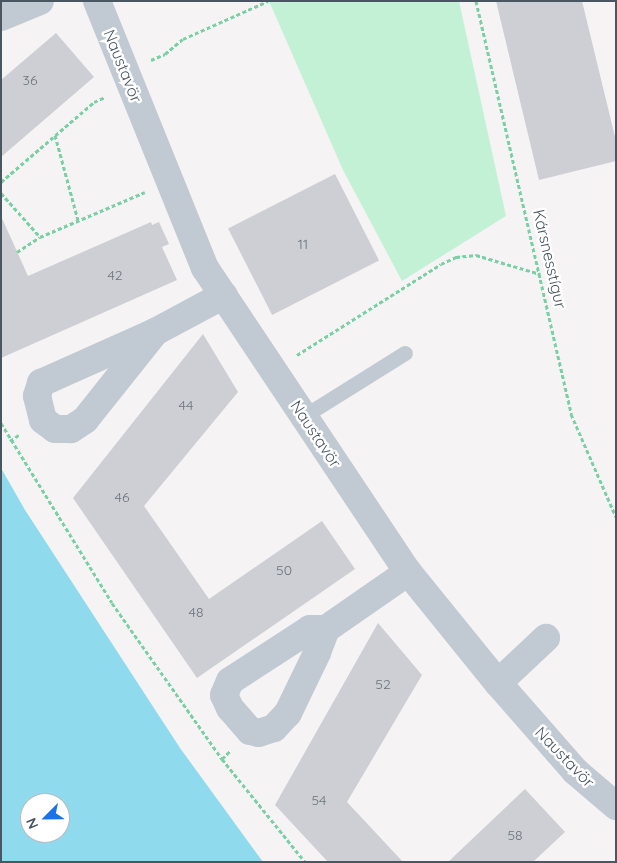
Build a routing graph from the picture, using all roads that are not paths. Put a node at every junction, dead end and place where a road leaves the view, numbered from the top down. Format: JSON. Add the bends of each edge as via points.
{"nodes":[{"id":1,"x":40,"y":1,"type":"edge"},
{"id":2,"x":97,"y":1,"type":"edge"},
{"id":3,"x":5,"y":17,"type":"edge"},
{"id":4,"x":224,"y":295,"type":"junction"},
{"id":5,"x":155,"y":332,"type":"dead end"},
{"id":6,"x":405,"y":353,"type":"dead end"},
{"id":7,"x":304,"y":416,"type":"junction"},
{"id":8,"x":408,"y":572,"type":"junction"},
{"id":9,"x":326,"y":628,"type":"dead end"},
{"id":10,"x":546,"y":638,"type":"dead end"},
{"id":11,"x":498,"y":683,"type":"junction"},
{"id":12,"x":616,"y":806,"type":"edge"}],
"edges":[{"from":1,"to":3,"type":"street"},
{"from":2,"to":4,"type":"street","name":"Naustavör","via":[[205,268]]},
{"from":4,"to":5,"type":"street"},
{"from":4,"to":7,"type":"street","name":"Naustavör"},
{"from":6,"to":7,"type":"lane"},
{"from":7,"to":8,"type":"street","name":"Naustavör"},
{"from":8,"to":9,"type":"street"},
{"from":8,"to":11,"type":"street","name":"Naustavör"},
{"from":10,"to":11,"type":"street"},
{"from":11,"to":12,"type":"street","name":"Naustavör","via":[[575,771]]}]}
